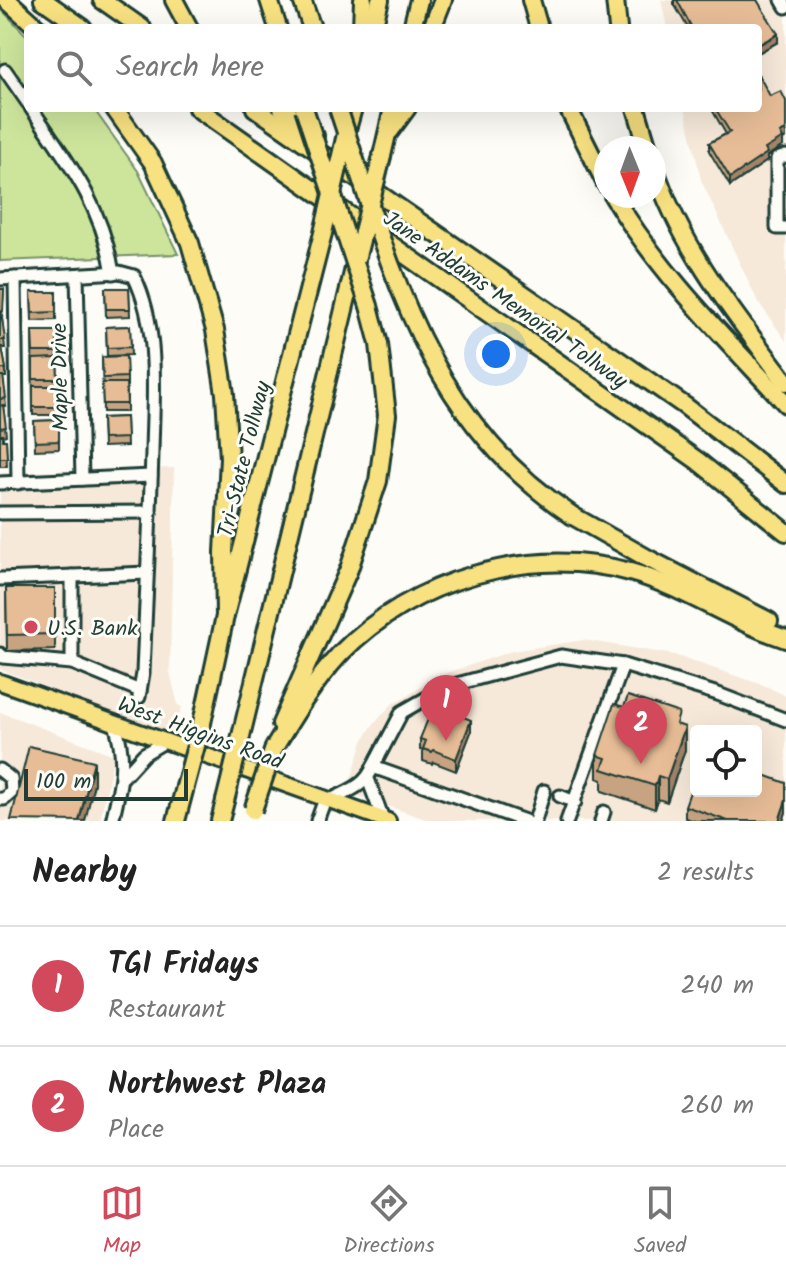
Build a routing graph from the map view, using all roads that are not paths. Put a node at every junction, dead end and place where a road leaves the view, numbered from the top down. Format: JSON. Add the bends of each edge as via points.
{"nodes":[{"id":1,"x":7,"y":0,"type":"edge"},
{"id":2,"x":43,"y":0,"type":"edge"},
{"id":3,"x":102,"y":0,"type":"edge"},
{"id":4,"x":174,"y":0,"type":"edge"},
{"id":5,"x":269,"y":0,"type":"edge"},
{"id":6,"x":302,"y":0,"type":"edge"},
{"id":7,"x":363,"y":0,"type":"edge"},
{"id":8,"x":380,"y":0,"type":"edge"},
{"id":9,"x":419,"y":0,"type":"edge"},
{"id":10,"x":443,"y":0,"type":"edge"},
{"id":11,"x":531,"y":0,"type":"edge"},
{"id":12,"x":615,"y":0,"type":"edge"},
{"id":13,"x":782,"y":0,"type":"edge"},
{"id":14,"x":786,"y":7,"type":"edge"},
{"id":15,"x":34,"y":24,"type":"edge"},
{"id":16,"x":77,"y":24,"type":"edge"},
{"id":17,"x":136,"y":24,"type":"edge"},
{"id":18,"x":187,"y":24,"type":"edge"},
{"id":19,"x":277,"y":24,"type":"edge"},
{"id":20,"x":311,"y":24,"type":"edge"},
{"id":21,"x":362,"y":24,"type":"edge"},
{"id":22,"x":374,"y":24,"type":"edge"},
{"id":23,"x":413,"y":24,"type":"edge"},
{"id":24,"x":434,"y":24,"type":"edge"},
{"id":25,"x":538,"y":24,"type":"edge"},
{"id":26,"x":618,"y":24,"type":"edge"},
{"id":27,"x":5,"y":70,"type":"dead end"},
{"id":28,"x":24,"y":97,"type":"edge"},
{"id":29,"x":34,"y":112,"type":"edge"},
{"id":30,"x":117,"y":112,"type":"edge"},
{"id":31,"x":203,"y":112,"type":"edge"},
{"id":32,"x":261,"y":112,"type":"edge"},
{"id":33,"x":287,"y":112,"type":"edge"},
{"id":34,"x":305,"y":112,"type":"edge"},
{"id":35,"x":339,"y":112,"type":"edge"},
{"id":36,"x":352,"y":112,"type":"edge"},
{"id":37,"x":392,"y":112,"type":"edge"},
{"id":38,"x":404,"y":112,"type":"edge"},
{"id":39,"x":570,"y":112,"type":"edge"},
{"id":40,"x":637,"y":112,"type":"edge"},
{"id":41,"x":386,"y":135,"type":"junction"},
{"id":42,"x":644,"y":136,"type":"edge"},
{"id":43,"x":786,"y":156,"type":"edge"},
{"id":44,"x":594,"y":160,"type":"edge"},
{"id":45,"x":348,"y":173,"type":"junction"},
{"id":46,"x":666,"y":191,"type":"edge"},
{"id":47,"x":620,"y":208,"type":"edge"},
{"id":48,"x":786,"y":228,"type":"edge"},
{"id":49,"x":113,"y":273,"type":"junction"},
{"id":50,"x":77,"y":275,"type":"junction"},
{"id":51,"x":15,"y":278,"type":"junction"},
{"id":52,"x":0,"y":279,"type":"edge"},
{"id":53,"x":786,"y":382,"type":"edge"},
{"id":54,"x":786,"y":404,"type":"edge"},
{"id":55,"x":151,"y":476,"type":"junction"},
{"id":56,"x":82,"y":479,"type":"junction"},
{"id":57,"x":0,"y":483,"type":"edge"},
{"id":58,"x":18,"y":483,"type":"junction"},
{"id":59,"x":786,"y":484,"type":"edge"},
{"id":60,"x":150,"y":512,"type":"junction"},
{"id":61,"x":0,"y":513,"type":"edge"},
{"id":62,"x":786,"y":532,"type":"edge"},
{"id":63,"x":147,"y":573,"type":"junction"},
{"id":64,"x":72,"y":576,"type":"junction"},
{"id":65,"x":0,"y":579,"type":"edge"},
{"id":66,"x":225,"y":616,"type":"junction"},
{"id":67,"x":786,"y":630,"type":"edge"},
{"id":68,"x":786,"y":639,"type":"edge"},
{"id":69,"x":0,"y":654,"type":"edge"},
{"id":70,"x":72,"y":663,"type":"junction"},
{"id":71,"x":623,"y":665,"type":"junction"},
{"id":72,"x":0,"y":682,"type":"edge"},
{"id":73,"x":786,"y":720,"type":"edge"},
{"id":74,"x":115,"y":724,"type":"junction"},
{"id":75,"x":164,"y":742,"type":"junction"},
{"id":76,"x":274,"y":748,"type":"junction"},
{"id":77,"x":373,"y":767,"type":"junction"},
{"id":78,"x":0,"y":770,"type":"edge"},
{"id":79,"x":123,"y":778,"type":"junction"},
{"id":80,"x":368,"y":779,"type":"junction"},
{"id":81,"x":544,"y":791,"type":"dead end"},
{"id":82,"x":560,"y":796,"type":"dead end"},
{"id":83,"x":0,"y":799,"type":"edge"},
{"id":84,"x":327,"y":800,"type":"junction"},
{"id":85,"x":575,"y":802,"type":"junction"},
{"id":86,"x":251,"y":815,"type":"edge"},
{"id":87,"x":385,"y":820,"type":"edge"},
{"id":88,"x":112,"y":821,"type":"edge"},
{"id":89,"x":176,"y":821,"type":"edge"},
{"id":90,"x":220,"y":821,"type":"edge"},
{"id":91,"x":317,"y":821,"type":"edge"},
{"id":92,"x":525,"y":821,"type":"edge"},
{"id":93,"x":535,"y":821,"type":"edge"},
{"id":94,"x":567,"y":821,"type":"edge"}],
"edges":[{"from":1,"to":15,"type":"highway"},
{"from":2,"to":16,"type":"highway"},
{"from":3,"to":17,"type":"highway"},
{"from":4,"to":18,"type":"highway"},
{"from":5,"to":19,"type":"highway"},
{"from":6,"to":20,"type":"highway"},
{"from":7,"to":21,"type":"highway"},
{"from":8,"to":22,"type":"highway"},
{"from":9,"to":23,"type":"highway"},
{"from":10,"to":24,"type":"highway"},
{"from":11,"to":25,"type":"highway"},
{"from":12,"to":26,"type":"highway"},
{"from":13,"to":14,"type":"street"},
{"from":27,"to":28,"type":"street"},
{"from":29,"to":49,"type":"street","via":[[85,186],[108,244]]},
{"from":30,"to":66,"type":"highway","via":[[153,163],[190,243],[215,330],[229,458]]},
{"from":31,"to":62,"type":"highway","name":"Jane Addams Memorial Tollway","via":[[687,453]]},
{"from":32,"to":45,"type":"highway","name":"Jane Addams Memorial Tollway"},
{"from":33,"to":45,"type":"highway","via":[[324,143]]},
{"from":34,"to":76,"type":"highway","bridge":true,"via":[[369,306],[387,415],[378,481],[349,569],[283,715]]},
{"from":35,"to":67,"type":"highway","bridge":true,"via":[[406,304],[433,365],[476,429],[573,516]]},
{"from":36,"to":66,"type":"highway","name":"Tri-State Tollway","bridge":true},
{"from":37,"to":41,"type":"highway"},
{"from":38,"to":41,"type":"highway"},
{"from":39,"to":44,"type":"highway"},
{"from":40,"to":42,"type":"highway"},
{"from":41,"to":90,"type":"highway","bridge":true},
{"from":43,"to":48,"type":"street","via":[[777,159],[777,228]]},
{"from":45,"to":59,"type":"highway","name":"Jane Addams Memorial Tollway","via":[[685,406]]},
{"from":46,"to":53,"type":"highway","via":[[723,300]]},
{"from":47,"to":54,"type":"highway","via":[[683,293]]},
{"from":49,"to":50,"type":"street"},
{"from":49,"to":55,"type":"street","via":[[134,276],[148,318]]},
{"from":50,"to":51,"type":"street"},
{"from":50,"to":56,"type":"street","name":"Maple Drive"},
{"from":51,"to":52,"type":"street"},
{"from":51,"to":58,"type":"street"},
{"from":55,"to":56,"type":"street"},
{"from":55,"to":60,"type":"street"},
{"from":56,"to":58,"type":"street"},
{"from":57,"to":58,"type":"street"},
{"from":60,"to":61,"type":"street"},
{"from":60,"to":63,"type":"street"},
{"from":63,"to":64,"type":"street"},
{"from":63,"to":70,"type":"street","via":[[139,694]]},
{"from":64,"to":65,"type":"street"},
{"from":64,"to":70,"type":"street"},
{"from":66,"to":89,"type":"highway","name":"Tri-State Tollway","bridge":true},
{"from":68,"to":76,"type":"highway","via":[[630,572],[562,563],[494,569],[428,592],[364,632],[313,688]]},
{"from":69,"to":70,"type":"street"},
{"from":71,"to":73,"type":"street"},
{"from":71,"to":77,"type":"street","via":[[561,656],[446,687],[402,712]]},
{"from":71,"to":85,"type":"street"},
{"from":72,"to":74,"type":"main road","name":"West Higgins Road"},
{"from":74,"to":75,"type":"main road","name":"West Higgins Road"},
{"from":74,"to":79,"type":"street"},
{"from":75,"to":79,"type":"street","via":[[144,754]]},
{"from":75,"to":84,"type":"main road","name":"West Higgins Road"},
{"from":76,"to":86,"type":"highway","bridge":true},
{"from":77,"to":80,"type":"street"},
{"from":77,"to":92,"type":"street"},
{"from":78,"to":83,"type":"street","via":[[11,779],[12,792]]},
{"from":79,"to":88,"type":"street"},
{"from":80,"to":84,"type":"street"},
{"from":80,"to":87,"type":"street"},
{"from":81,"to":93,"type":"street"},
{"from":82,"to":85,"type":"street"},
{"from":84,"to":87,"type":"main road","name":"West Higgins Road"},
{"from":84,"to":91,"type":"street"},
{"from":85,"to":94,"type":"street"}]}
